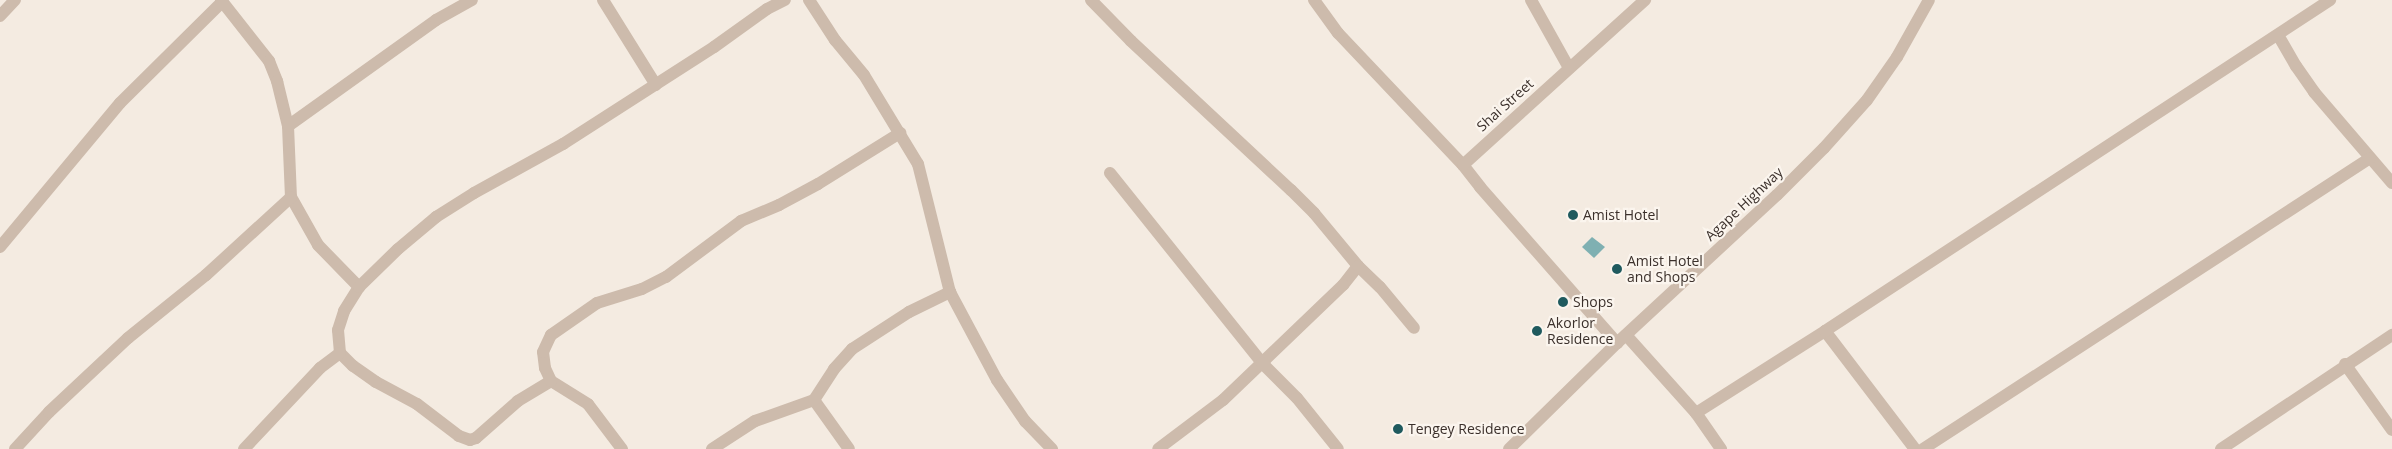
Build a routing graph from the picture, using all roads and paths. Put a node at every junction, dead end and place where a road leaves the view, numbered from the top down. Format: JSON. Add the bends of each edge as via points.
{"nodes":[{"id":1,"x":15,"y":0,"type":"edge"},
{"id":2,"x":472,"y":0,"type":"edge"},
{"id":3,"x":603,"y":0,"type":"edge"},
{"id":4,"x":785,"y":0,"type":"edge"},
{"id":5,"x":809,"y":0,"type":"edge"},
{"id":6,"x":1091,"y":0,"type":"edge"},
{"id":7,"x":1314,"y":0,"type":"edge"},
{"id":8,"x":1531,"y":0,"type":"edge"},
{"id":9,"x":1645,"y":0,"type":"edge"},
{"id":10,"x":1929,"y":0,"type":"edge"},
{"id":11,"x":2330,"y":0,"type":"edge"},
{"id":12,"x":221,"y":1,"type":"edge"},
{"id":13,"x":0,"y":16,"type":"edge"},
{"id":14,"x":2278,"y":35,"type":"junction"},
{"id":15,"x":1569,"y":68,"type":"junction"},
{"id":16,"x":656,"y":85,"type":"junction"},
{"id":17,"x":288,"y":126,"type":"junction"},
{"id":18,"x":900,"y":133,"type":"junction"},
{"id":19,"x":2370,"y":158,"type":"junction"},
{"id":20,"x":1462,"y":165,"type":"junction"},
{"id":21,"x":1110,"y":173,"type":"dead end"},
{"id":22,"x":2392,"y":183,"type":"edge"},
{"id":23,"x":291,"y":197,"type":"junction"},
{"id":24,"x":0,"y":246,"type":"edge"},
{"id":25,"x":1358,"y":266,"type":"junction"},
{"id":26,"x":359,"y":286,"type":"junction"},
{"id":27,"x":950,"y":292,"type":"junction"},
{"id":28,"x":1414,"y":328,"type":"dead end"},
{"id":29,"x":1825,"y":331,"type":"junction"},
{"id":30,"x":2392,"y":335,"type":"edge"},
{"id":31,"x":1621,"y":339,"type":"junction"},
{"id":32,"x":340,"y":352,"type":"junction"},
{"id":33,"x":1262,"y":363,"type":"junction"},
{"id":34,"x":2345,"y":364,"type":"junction"},
{"id":35,"x":551,"y":381,"type":"junction"},
{"id":36,"x":814,"y":400,"type":"junction"},
{"id":37,"x":1696,"y":413,"type":"junction"},
{"id":38,"x":2392,"y":430,"type":"edge"},
{"id":39,"x":15,"y":449,"type":"edge"},
{"id":40,"x":244,"y":449,"type":"edge"},
{"id":41,"x":622,"y":449,"type":"edge"},
{"id":42,"x":712,"y":449,"type":"edge"},
{"id":43,"x":849,"y":449,"type":"edge"},
{"id":44,"x":1052,"y":449,"type":"edge"},
{"id":45,"x":1158,"y":449,"type":"edge"},
{"id":46,"x":1338,"y":449,"type":"edge"},
{"id":47,"x":1509,"y":449,"type":"edge"},
{"id":48,"x":1721,"y":449,"type":"edge"},
{"id":49,"x":1915,"y":449,"type":"edge"},
{"id":50,"x":1924,"y":449,"type":"edge"},
{"id":51,"x":2222,"y":449,"type":"edge"}],
"edges":[{"from":1,"to":13,"type":"street"},
{"from":2,"to":17,"type":"street","via":[[436,20]]},
{"from":3,"to":16,"type":"street"},
{"from":4,"to":16,"type":"street"},
{"from":5,"to":18,"type":"street","via":[[835,40],[864,75]]},
{"from":6,"to":25,"type":"street","via":[[1291,190]]},
{"from":7,"to":20,"type":"street","via":[[1338,33]]},
{"from":8,"to":15,"type":"street"},
{"from":9,"to":15,"type":"street","name":"Shai Street"},
{"from":10,"to":31,"type":"street","name":"Agape Highway","via":[[1897,57],[1867,100],[1824,148]]},
{"from":11,"to":14,"type":"street"},
{"from":12,"to":17,"type":"street","via":[[269,61]]},
{"from":12,"to":24,"type":"street","via":[[120,103]]},
{"from":14,"to":19,"type":"street","via":[[2300,73]]},
{"from":14,"to":29,"type":"street"},
{"from":15,"to":20,"type":"street","name":"Shai Street"},
{"from":16,"to":26,"type":"street","via":[[563,144],[436,217]]},
{"from":17,"to":23,"type":"street"},
{"from":18,"to":27,"type":"street","via":[[918,164]]},
{"from":18,"to":35,"type":"street","via":[[818,184],[741,221],[666,277],[642,289],[597,303],[566,323],[551,335],[543,352]]},
{"from":19,"to":22,"type":"street"},
{"from":19,"to":50,"type":"street"},
{"from":20,"to":31,"type":"street","via":[[1560,288]]},
{"from":21,"to":33,"type":"street"},
{"from":23,"to":26,"type":"street","via":[[318,245]]},
{"from":23,"to":39,"type":"street","via":[[206,275],[128,338],[49,412]]},
{"from":25,"to":28,"type":"street"},
{"from":25,"to":33,"type":"street","via":[[1343,285]]},
{"from":26,"to":32,"type":"street","via":[[340,320]]},
{"from":27,"to":36,"type":"street","via":[[909,312],[852,349]]},
{"from":27,"to":44,"type":"street","via":[[997,380],[1025,420]]},
{"from":29,"to":37,"type":"street"},
{"from":29,"to":49,"type":"street"},
{"from":30,"to":34,"type":"street"},
{"from":31,"to":37,"type":"street"},
{"from":31,"to":47,"type":"street","name":"Agape Highway"},
{"from":32,"to":35,"type":"street","via":[[376,382],[417,404],[459,436],[470,440],[518,401]]},
{"from":32,"to":40,"type":"street","via":[[320,368]]},
{"from":33,"to":45,"type":"street","via":[[1223,400]]},
{"from":33,"to":46,"type":"street","via":[[1297,398]]},
{"from":34,"to":38,"type":"street"},
{"from":34,"to":51,"type":"street"},
{"from":35,"to":41,"type":"street","via":[[588,404]]},
{"from":36,"to":42,"type":"street","via":[[755,420]]},
{"from":36,"to":43,"type":"street"},
{"from":37,"to":48,"type":"street"}]}
